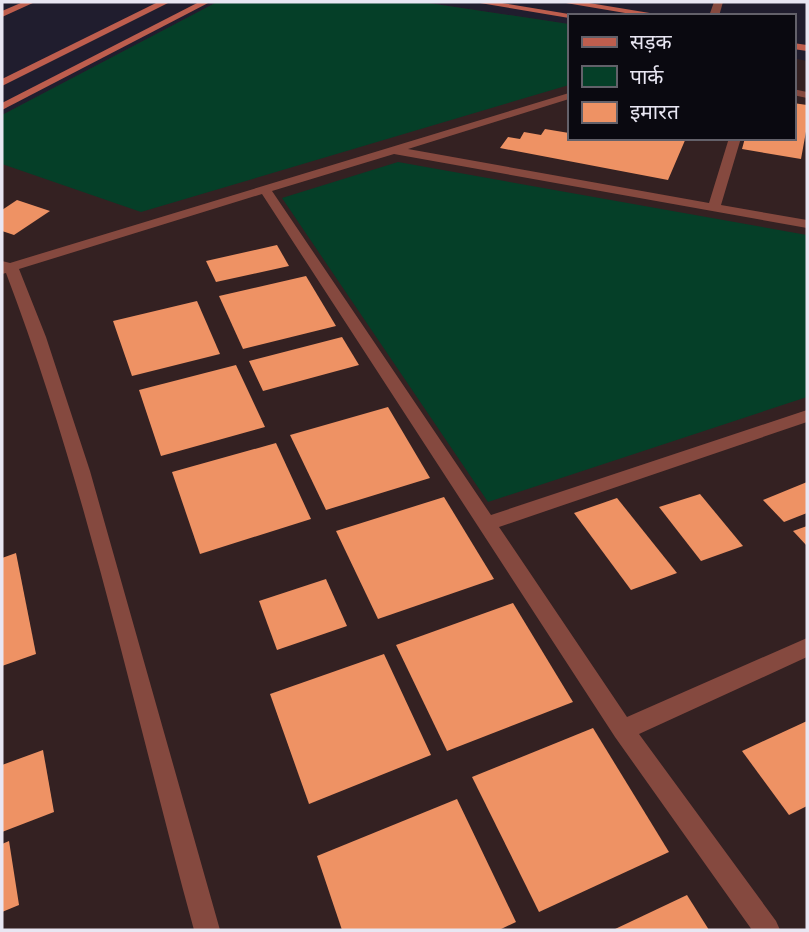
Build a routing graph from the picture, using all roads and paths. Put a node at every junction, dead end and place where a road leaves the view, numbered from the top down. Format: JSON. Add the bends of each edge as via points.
{"nodes":[{"id":1,"x":30,"y":2,"type":"edge"},
{"id":2,"x":164,"y":2,"type":"edge"},
{"id":3,"x":205,"y":2,"type":"edge"},
{"id":4,"x":479,"y":2,"type":"edge"},
{"id":5,"x":565,"y":2,"type":"edge"},
{"id":6,"x":2,"y":14,"type":"edge"},
{"id":7,"x":650,"y":14,"type":"edge"},
{"id":8,"x":568,"y":15,"type":"edge"},
{"id":9,"x":2,"y":83,"type":"edge"},
{"id":10,"x":568,"y":96,"type":"edge"},
{"id":11,"x":2,"y":107,"type":"edge"},
{"id":12,"x":734,"y":140,"type":"edge"},
{"id":13,"x":390,"y":150,"type":"junction"},
{"id":14,"x":264,"y":188,"type":"junction"},
{"id":15,"x":714,"y":207,"type":"junction"},
{"id":16,"x":807,"y":224,"type":"edge"},
{"id":17,"x":5,"y":268,"type":"edge"},
{"id":18,"x":807,"y":416,"type":"edge"},
{"id":19,"x":486,"y":524,"type":"junction"},
{"id":20,"x":807,"y":646,"type":"edge"},
{"id":21,"x":623,"y":730,"type":"junction"},
{"id":22,"x":207,"y":930,"type":"edge"},
{"id":23,"x":767,"y":930,"type":"edge"}],
"edges":[{"from":1,"to":6,"type":"street"},
{"from":2,"to":9,"type":"street"},
{"from":3,"to":11,"type":"street"},
{"from":4,"to":8,"type":"street"},
{"from":5,"to":7,"type":"street"},
{"from":10,"to":13,"type":"street"},
{"from":12,"to":15,"type":"street"},
{"from":13,"to":14,"type":"street"},
{"from":13,"to":15,"type":"street"},
{"from":14,"to":17,"type":"street"},
{"from":14,"to":19,"type":"street"},
{"from":15,"to":16,"type":"street"},
{"from":17,"to":22,"type":"street","via":[[46,361],[81,471]]},
{"from":18,"to":19,"type":"street"},
{"from":19,"to":21,"type":"street"},
{"from":20,"to":21,"type":"street"},
{"from":21,"to":23,"type":"street"}]}
